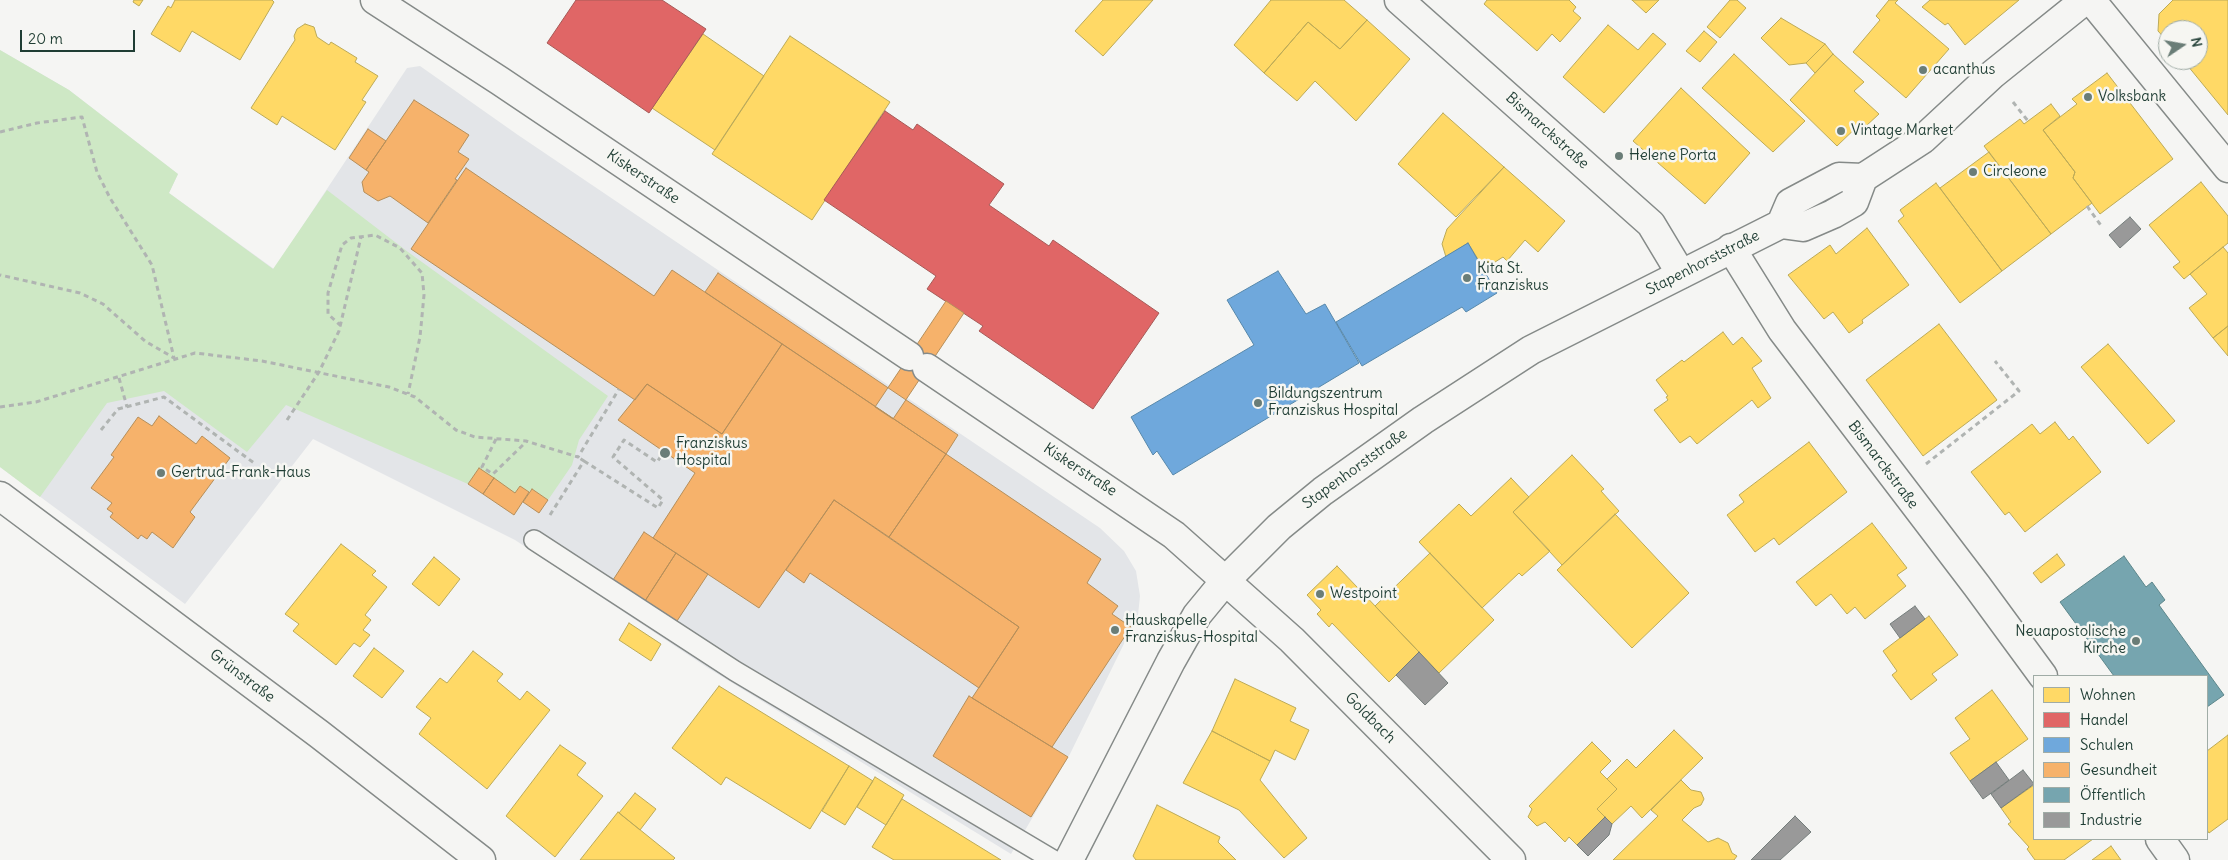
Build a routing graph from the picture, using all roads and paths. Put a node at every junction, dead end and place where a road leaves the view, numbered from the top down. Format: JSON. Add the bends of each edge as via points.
{"nodes":[{"id":1,"x":375,"y":0,"type":"edge"},
{"id":2,"x":1399,"y":0,"type":"edge"},
{"id":3,"x":2085,"y":0,"type":"edge"},
{"id":4,"x":2091,"y":0,"type":"edge"},
{"id":5,"x":0,"y":132,"type":"edge"},
{"id":6,"x":2228,"y":168,"type":"edge"},
{"id":7,"x":2087,"y":206,"type":"dead end"},
{"id":8,"x":2102,"y":227,"type":"dead end"},
{"id":9,"x":361,"y":237,"type":"junction"},
{"id":10,"x":1731,"y":248,"type":"junction"},
{"id":11,"x":1681,"y":274,"type":"junction"},
{"id":12,"x":0,"y":275,"type":"edge"},
{"id":13,"x":341,"y":326,"type":"junction"},
{"id":14,"x":174,"y":358,"type":"junction"},
{"id":15,"x":1995,"y":361,"type":"dead end"},
{"id":16,"x":319,"y":372,"type":"junction"},
{"id":17,"x":119,"y":378,"type":"junction"},
{"id":18,"x":619,"y":389,"type":"dead end"},
{"id":19,"x":408,"y":394,"type":"junction"},
{"id":20,"x":0,"y":407,"type":"edge"},
{"id":21,"x":126,"y":407,"type":"junction"},
{"id":22,"x":287,"y":420,"type":"dead end"},
{"id":23,"x":101,"y":430,"type":"dead end"},
{"id":24,"x":496,"y":439,"type":"junction"},
{"id":25,"x":526,"y":441,"type":"junction"},
{"id":26,"x":664,"y":452,"type":"dead end"},
{"id":27,"x":578,"y":457,"type":"junction"},
{"id":28,"x":584,"y":461,"type":"junction"},
{"id":29,"x":254,"y":464,"type":"dead end"},
{"id":30,"x":1899,"y":486,"type":"junction"},
{"id":31,"x":0,"y":496,"type":"edge"},
{"id":32,"x":534,"y":540,"type":"joint"},
{"id":33,"x":1225,"y":581,"type":"junction"},
{"id":34,"x":2042,"y":675,"type":"edge"},
{"id":35,"x":2161,"y":840,"type":"edge"},
{"id":36,"x":481,"y":860,"type":"edge"},
{"id":37,"x":1053,"y":860,"type":"edge"},
{"id":38,"x":1069,"y":860,"type":"edge"},
{"id":39,"x":1511,"y":860,"type":"edge"},
{"id":40,"x":2175,"y":860,"type":"edge"}],
"edges":[{"from":1,"to":33,"type":"street","name":"Kiskerstraße","via":[[1154,519]]},
{"from":2,"to":11,"type":"street","name":"Bismarckstraße","via":[[1651,224]]},
{"from":3,"to":10,"type":"street","name":"Stapenhorststraße","via":[[1993,74],[1923,139],[1863,178],[1854,202],[1803,227],[1781,224]]},
{"from":4,"to":6,"type":"street"},
{"from":5,"to":14,"type":"path","via":[[82,117],[98,172],[110,198],[152,265]]},
{"from":7,"to":8,"type":"path"},
{"from":9,"to":13,"type":"path"},
{"from":9,"to":13,"type":"path","via":[[351,238],[342,245],[328,294],[328,314]]},
{"from":9,"to":19,"type":"path","via":[[375,236],[400,248],[422,273],[424,295],[420,337]]},
{"from":10,"to":11,"type":"street","name":"Stapenhorststraße"},
{"from":10,"to":30,"type":"street","name":"Bismarckstraße","via":[[1782,330]]},
{"from":11,"to":33,"type":"street","name":"Stapenhorststraße","via":[[1531,350],[1423,420],[1323,491],[1279,527]]},
{"from":12,"to":14,"type":"path","via":[[80,293],[103,304],[145,341]]},
{"from":13,"to":16,"type":"path"},
{"from":14,"to":16,"type":"path","via":[[195,353]]},
{"from":14,"to":17,"type":"path"},
{"from":15,"to":30,"type":"path","via":[[2019,391]]},
{"from":16,"to":19,"type":"path"},
{"from":16,"to":22,"type":"path"},
{"from":17,"to":20,"type":"path","via":[[36,402]]},
{"from":17,"to":21,"type":"path"},
{"from":18,"to":27,"type":"path"},
{"from":19,"to":24,"type":"path","via":[[456,430],[475,437]]},
{"from":21,"to":23,"type":"path","via":[[118,409]]},
{"from":21,"to":29,"type":"path","via":[[164,397]]},
{"from":24,"to":25,"type":"path"},
{"from":24,"to":25,"type":"path","via":[[482,467],[493,474]]},
{"from":25,"to":27,"type":"path"},
{"from":26,"to":28,"type":"path","via":[[657,462],[624,440],[613,457],[662,500],[658,508]]},
{"from":27,"to":28,"type":"path"},
{"from":28,"to":32,"type":"path"},
{"from":30,"to":34,"type":"street","name":"Bismarckstraße"},
{"from":31,"to":36,"type":"street","name":"Grünstraße","via":[[319,734]]},
{"from":32,"to":37,"type":"lane","via":[[735,670]]},
{"from":33,"to":38,"type":"street","name":"Stapenhorststraße","via":[[1197,615],[1177,650]]},
{"from":33,"to":39,"type":"street","name":"Goldbach","via":[[1292,640]]},
{"from":35,"to":40,"type":"street"}]}
